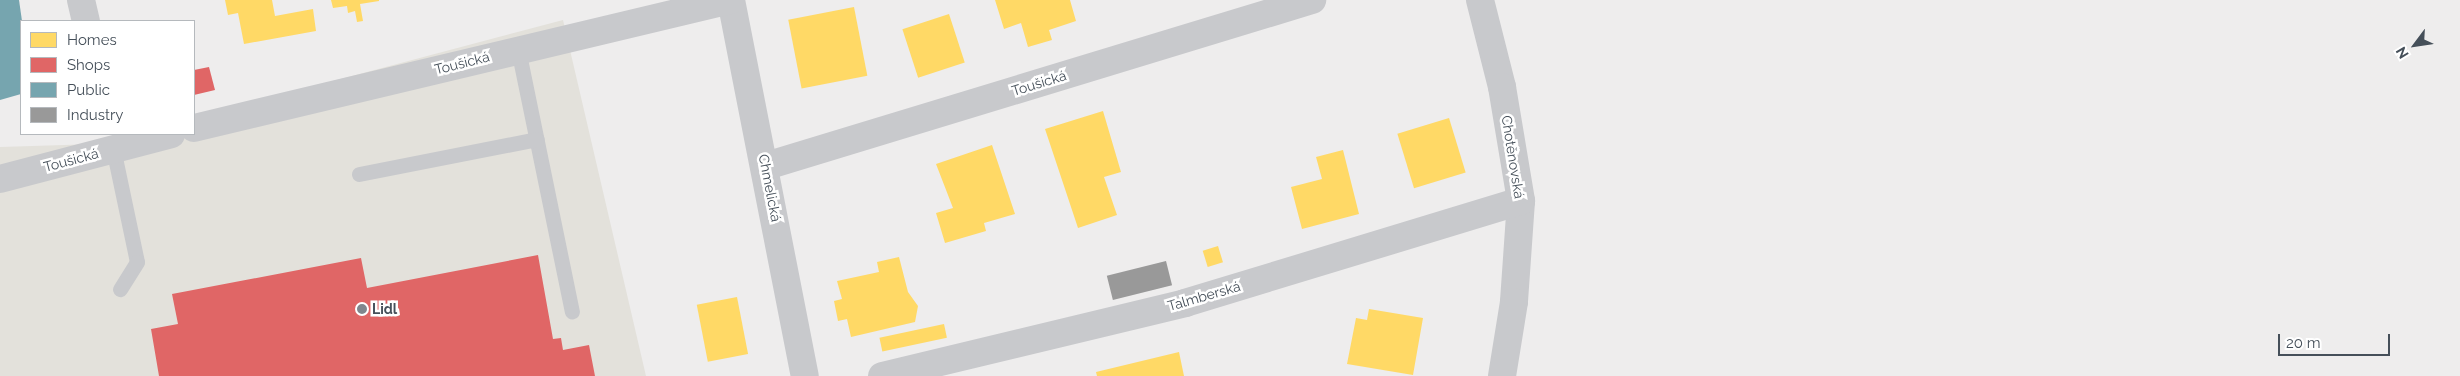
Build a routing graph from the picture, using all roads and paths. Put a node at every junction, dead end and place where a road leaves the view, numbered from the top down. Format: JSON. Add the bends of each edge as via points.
{"nodes":[{"id":1,"x":81,"y":0,"type":"edge"},
{"id":2,"x":731,"y":0,"type":"edge"},
{"id":3,"x":1312,"y":0,"type":"edge"},
{"id":4,"x":1480,"y":0,"type":"edge"},
{"id":5,"x":86,"y":20,"type":"edge"},
{"id":6,"x":518,"y":49,"type":"junction"},
{"id":7,"x":195,"y":128,"type":"edge"},
{"id":8,"x":163,"y":135,"type":"edge"},
{"id":9,"x":537,"y":139,"type":"junction"},
{"id":10,"x":112,"y":141,"type":"edge"},
{"id":11,"x":766,"y":166,"type":"junction"},
{"id":12,"x":359,"y":174,"type":"dead end"},
{"id":13,"x":0,"y":179,"type":"edge"},
{"id":14,"x":1521,"y":201,"type":"junction"},
{"id":15,"x":120,"y":289,"type":"dead end"},
{"id":16,"x":572,"y":311,"type":"dead end"},
{"id":17,"x":805,"y":376,"type":"edge"},
{"id":18,"x":882,"y":376,"type":"edge"},
{"id":19,"x":1502,"y":376,"type":"edge"}],
"edges":[{"from":1,"to":5,"type":"street"},
{"from":2,"to":6,"type":"street","name":"Toušická"},
{"from":2,"to":11,"type":"street","name":"Chmelická"},
{"from":3,"to":11,"type":"street","name":"Toušická"},
{"from":4,"to":14,"type":"street","name":"Chotěnovská","via":[[1502,87]]},
{"from":6,"to":7,"type":"street","name":"Toušická"},
{"from":6,"to":9,"type":"lane"},
{"from":8,"to":10,"type":"street","name":"Toušická"},
{"from":9,"to":12,"type":"lane"},
{"from":9,"to":16,"type":"lane"},
{"from":10,"to":13,"type":"street","name":"Toušická"},
{"from":10,"to":15,"type":"lane","via":[[137,262]]},
{"from":11,"to":17,"type":"street","name":"Chmelická"},
{"from":14,"to":18,"type":"street","name":"Talmberská","via":[[1185,303]]},
{"from":14,"to":19,"type":"street","name":"Chotěnovská","via":[[1514,302]]}]}
